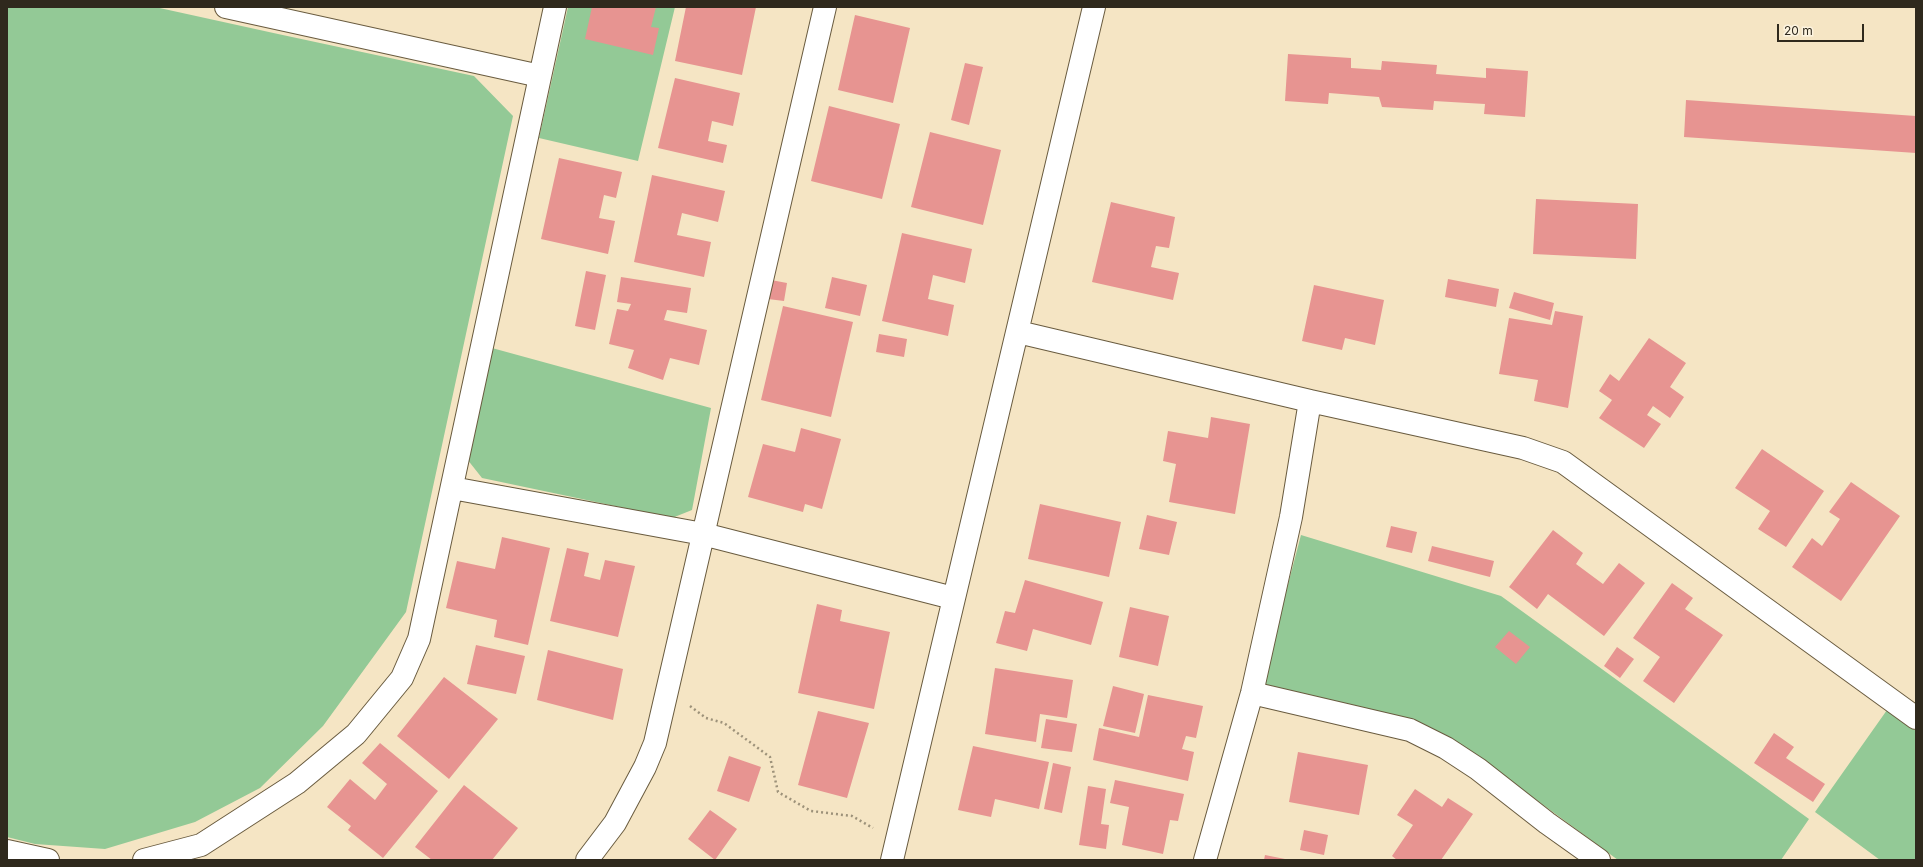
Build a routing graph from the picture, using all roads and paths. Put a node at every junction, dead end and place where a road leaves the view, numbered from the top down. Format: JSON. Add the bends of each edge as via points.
{"nodes":[{"id":1,"x":226,"y":7,"type":"edge"},
{"id":2,"x":555,"y":7,"type":"edge"},
{"id":3,"x":825,"y":7,"type":"edge"},
{"id":4,"x":1094,"y":7,"type":"edge"},
{"id":5,"x":288,"y":14,"type":"edge"},
{"id":6,"x":540,"y":76,"type":"junction"},
{"id":7,"x":1018,"y":332,"type":"junction"},
{"id":8,"x":1310,"y":401,"type":"junction"},
{"id":9,"x":452,"y":488,"type":"junction"},
{"id":10,"x":703,"y":534,"type":"junction"},
{"id":11,"x":953,"y":598,"type":"junction"},
{"id":12,"x":667,"y":688,"type":"junction"},
{"id":13,"x":1252,"y":692,"type":"junction"},
{"id":14,"x":1916,"y":718,"type":"edge"},
{"id":15,"x":894,"y":850,"type":"edge"},
{"id":16,"x":7,"y":851,"type":"edge"},
{"id":17,"x":48,"y":860,"type":"edge"},
{"id":18,"x":144,"y":860,"type":"edge"},
{"id":19,"x":587,"y":860,"type":"edge"},
{"id":20,"x":1205,"y":860,"type":"edge"},
{"id":21,"x":1599,"y":860,"type":"edge"}],
"edges":[{"from":1,"to":5,"type":"street"},
{"from":2,"to":6,"type":"street"},
{"from":3,"to":10,"type":"street"},
{"from":4,"to":7,"type":"street"},
{"from":5,"to":6,"type":"street"},
{"from":6,"to":9,"type":"street"},
{"from":7,"to":8,"type":"street"},
{"from":7,"to":11,"type":"street"},
{"from":8,"to":13,"type":"street","via":[[1291,517]]},
{"from":8,"to":14,"type":"street","via":[[1523,448],[1563,462]]},
{"from":9,"to":10,"type":"street"},
{"from":9,"to":18,"type":"street","via":[[419,639],[402,678],[356,734],[297,783],[201,845]]},
{"from":10,"to":11,"type":"street"},
{"from":10,"to":12,"type":"street"},
{"from":11,"to":15,"type":"street"},
{"from":12,"to":15,"type":"path","via":[[706,718],[724,723],[770,756],[778,792],[811,811],[852,816]]},
{"from":12,"to":19,"type":"street","via":[[655,743],[645,767],[615,823]]},
{"from":13,"to":20,"type":"street"},
{"from":13,"to":21,"type":"street","via":[[1410,730],[1446,748],[1478,769]]},
{"from":16,"to":17,"type":"street"}]}
